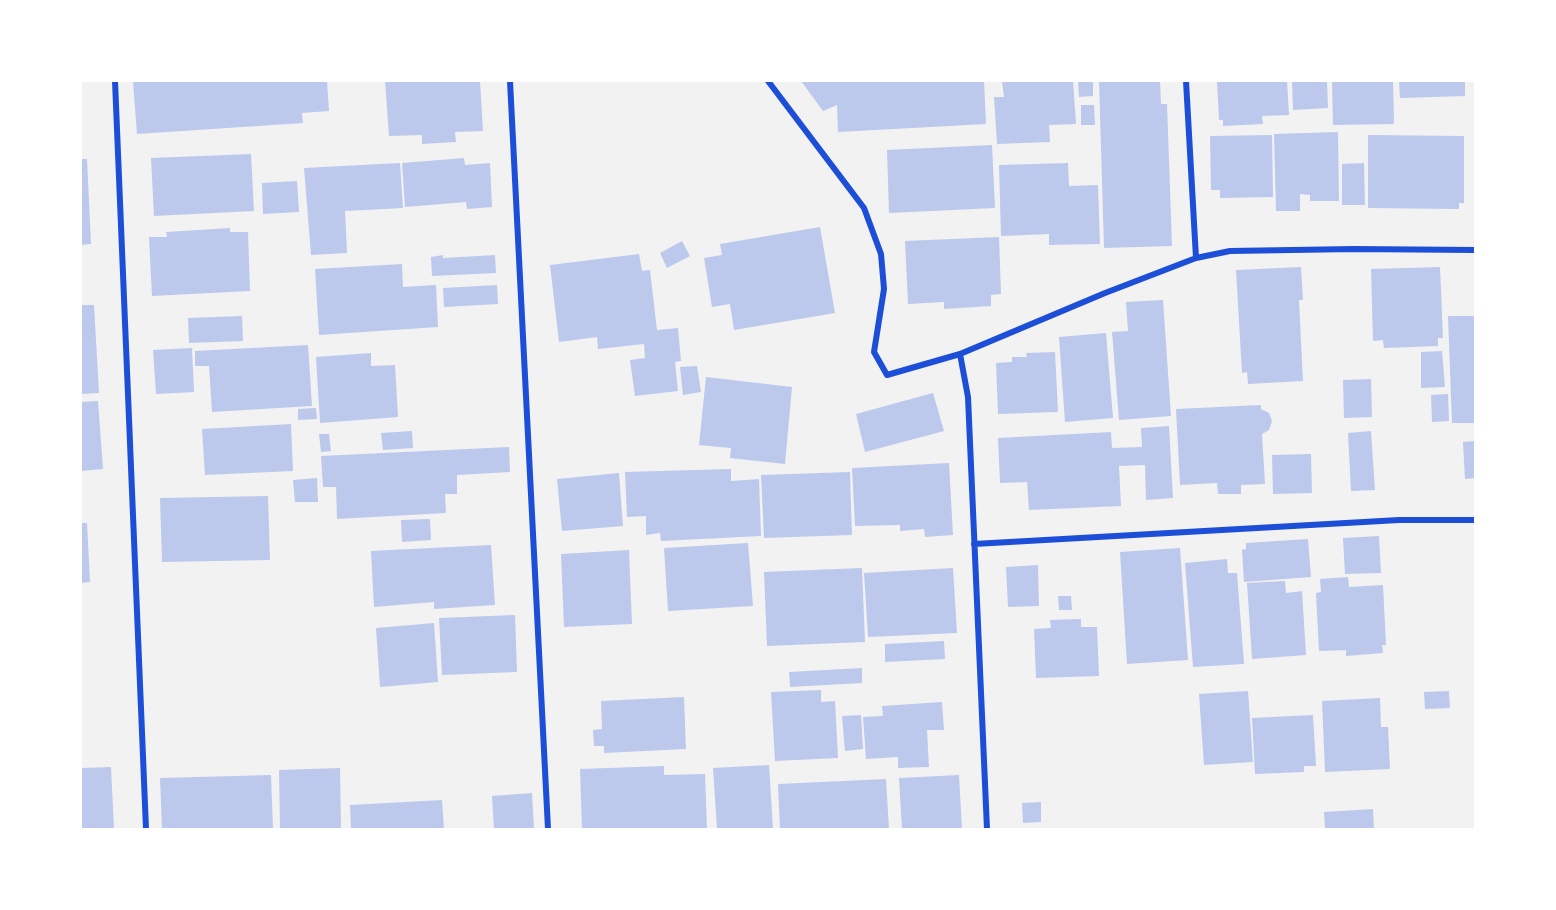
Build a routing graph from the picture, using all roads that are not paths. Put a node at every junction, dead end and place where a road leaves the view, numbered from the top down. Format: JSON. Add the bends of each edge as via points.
{"nodes":[{"id":1,"x":116,"y":81,"type":"edge"},
{"id":2,"x":510,"y":81,"type":"edge"},
{"id":3,"x":768,"y":81,"type":"edge"},
{"id":4,"x":1186,"y":81,"type":"edge"},
{"id":5,"x":1475,"y":250,"type":"edge"},
{"id":6,"x":1196,"y":258,"type":"junction"},
{"id":7,"x":960,"y":354,"type":"junction"},
{"id":8,"x":1475,"y":520,"type":"edge"},
{"id":9,"x":974,"y":544,"type":"junction"},
{"id":10,"x":146,"y":829,"type":"edge"},
{"id":11,"x":548,"y":829,"type":"edge"},
{"id":12,"x":987,"y":829,"type":"edge"}],
"edges":[{"from":1,"to":10,"type":"street"},
{"from":2,"to":11,"type":"street"},
{"from":3,"to":7,"type":"street","via":[[864,208],[881,254],[884,289],[874,352],[886,375]]},
{"from":4,"to":6,"type":"street"},
{"from":5,"to":6,"type":"street","via":[[1230,251]]},
{"from":6,"to":7,"type":"street"},
{"from":7,"to":9,"type":"street","via":[[968,397]]},
{"from":8,"to":9,"type":"street","via":[[1399,520]]},
{"from":9,"to":12,"type":"street"}]}
